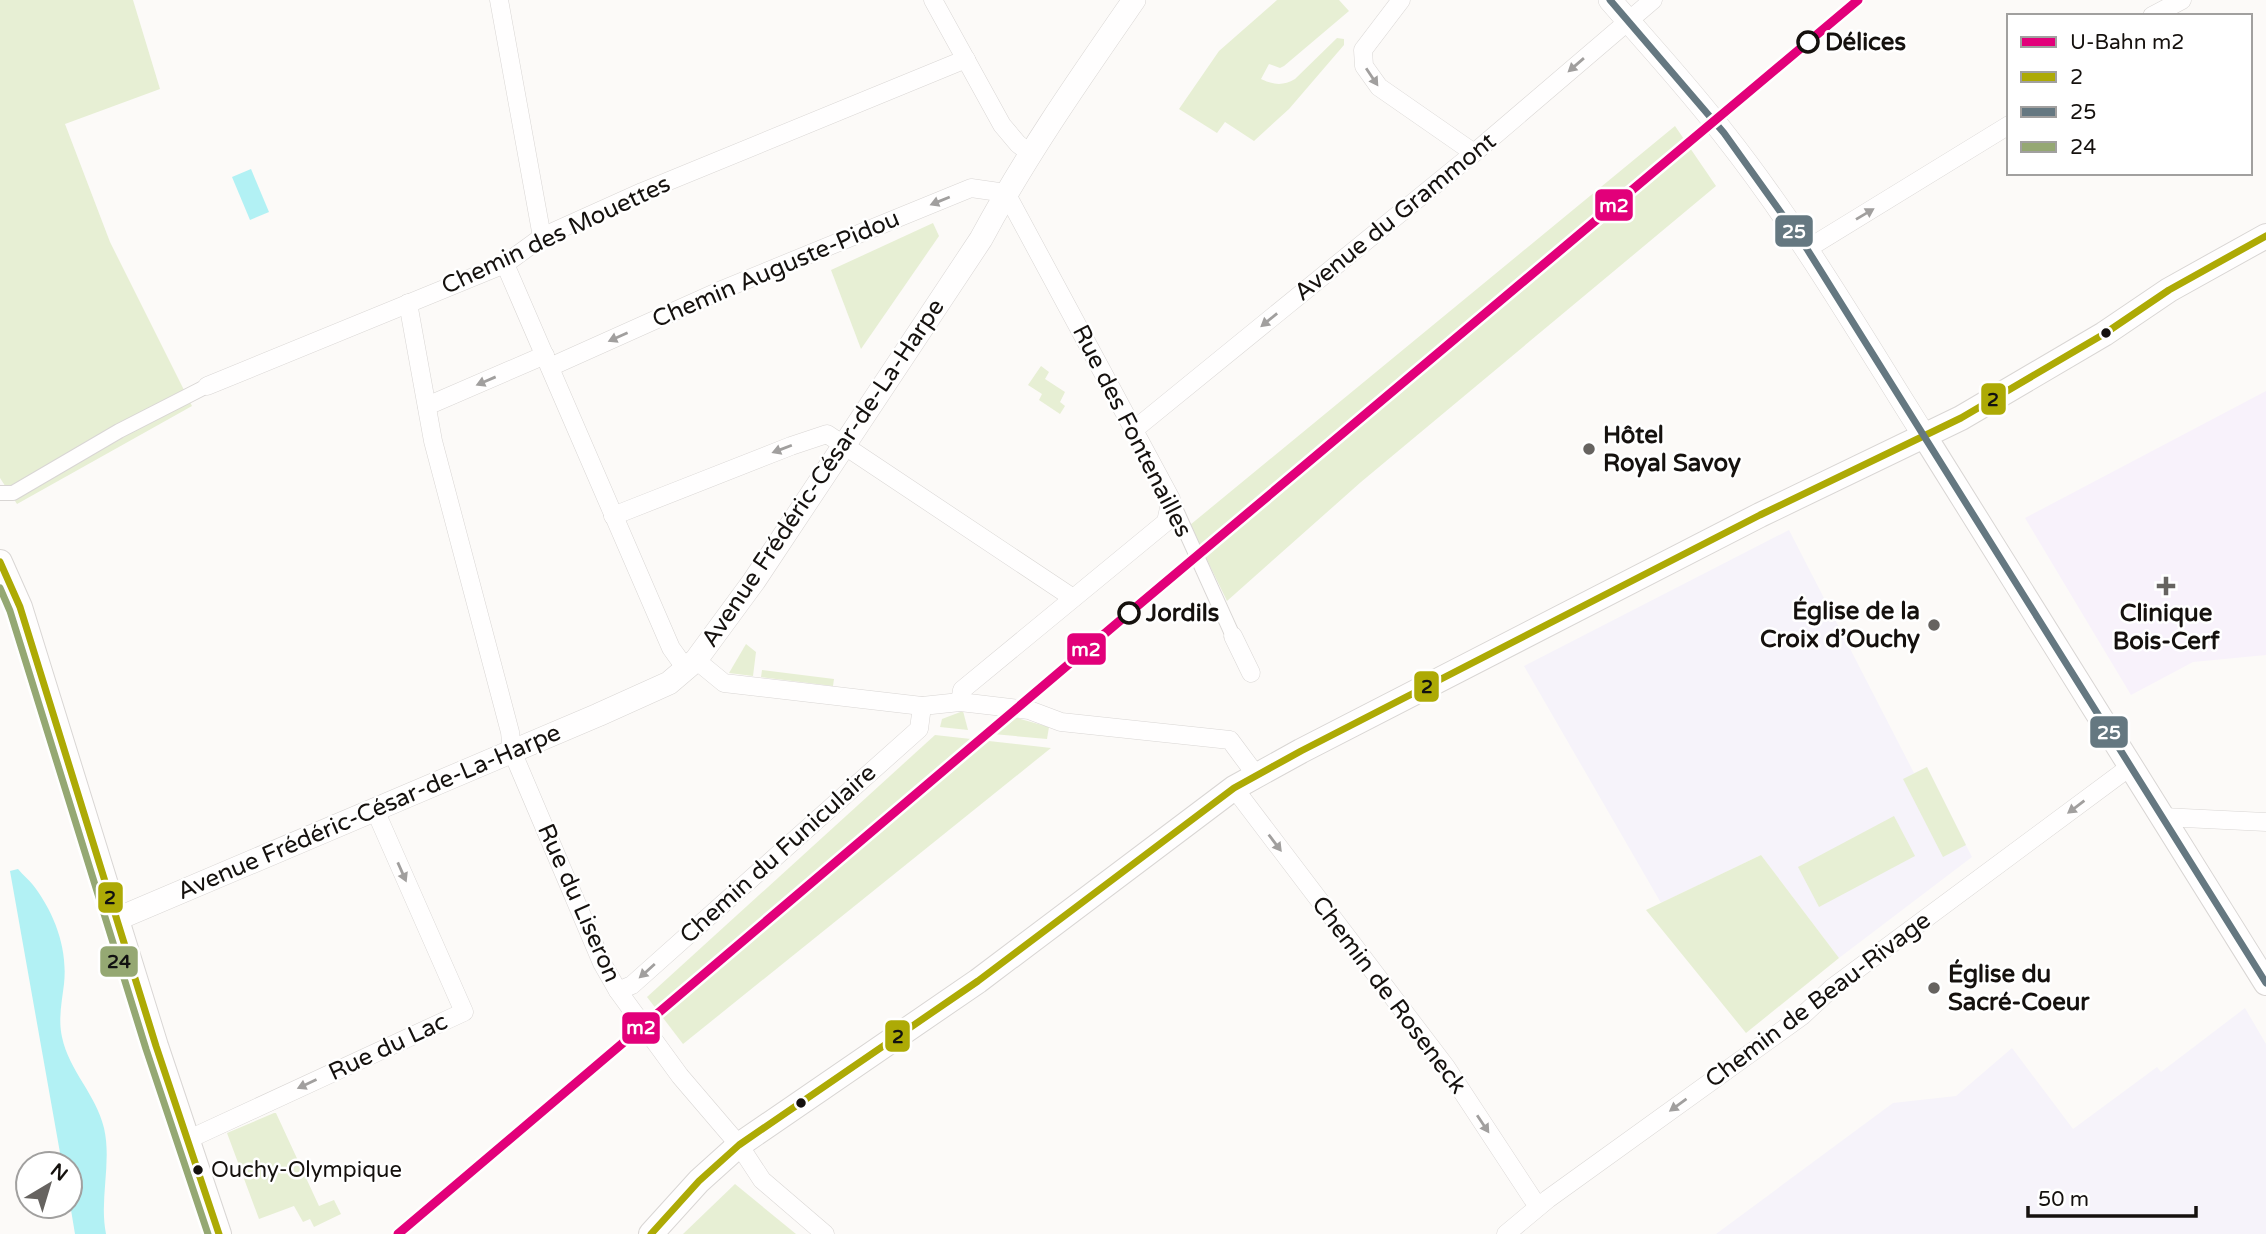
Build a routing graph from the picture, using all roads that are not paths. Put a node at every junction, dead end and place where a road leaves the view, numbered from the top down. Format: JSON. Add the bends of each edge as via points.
{"nodes":[{"id":1,"x":499,"y":0,"type":"edge"},
{"id":2,"x":933,"y":0,"type":"edge"},
{"id":3,"x":1134,"y":0,"type":"edge"},
{"id":4,"x":1401,"y":0,"type":"edge"},
{"id":5,"x":1610,"y":0,"type":"edge"},
{"id":6,"x":1653,"y":0,"type":"edge"},
{"id":7,"x":2182,"y":0,"type":"edge"},
{"id":8,"x":2156,"y":14,"type":"edge"},
{"id":9,"x":1628,"y":21,"type":"junction"},
{"id":10,"x":966,"y":59,"type":"junction"},
{"id":11,"x":2007,"y":126,"type":"edge"},
{"id":12,"x":1030,"y":153,"type":"junction"},
{"id":13,"x":1474,"y":153,"type":"junction"},
{"id":14,"x":1006,"y":192,"type":"junction"},
{"id":15,"x":2266,"y":236,"type":"edge"},
{"id":16,"x":542,"y":237,"type":"junction"},
{"id":17,"x":1807,"y":249,"type":"junction"},
{"id":18,"x":505,"y":264,"type":"junction"},
{"id":19,"x":408,"y":303,"type":"junction"},
{"id":20,"x":547,"y":361,"type":"junction"},
{"id":21,"x":207,"y":386,"type":"joint"},
{"id":22,"x":427,"y":406,"type":"junction"},
{"id":23,"x":1135,"y":429,"type":"junction"},
{"id":24,"x":1925,"y":436,"type":"junction"},
{"id":25,"x":844,"y":446,"type":"junction"},
{"id":26,"x":0,"y":493,"type":"edge"},
{"id":27,"x":1171,"y":499,"type":"junction"},
{"id":28,"x":614,"y":516,"type":"junction"},
{"id":29,"x":0,"y":562,"type":"edge"},
{"id":30,"x":1073,"y":598,"type":"junction"},
{"id":31,"x":1233,"y":636,"type":"joint"},
{"id":32,"x":691,"y":664,"type":"junction"},
{"id":33,"x":1251,"y":673,"type":"dead end"},
{"id":34,"x":960,"y":702,"type":"junction"},
{"id":35,"x":922,"y":706,"type":"junction"},
{"id":36,"x":512,"y":751,"type":"junction"},
{"id":37,"x":2131,"y":766,"type":"junction"},
{"id":38,"x":1256,"y":775,"type":"junction"},
{"id":39,"x":1234,"y":788,"type":"junction"},
{"id":40,"x":375,"y":810,"type":"junction"},
{"id":41,"x":2163,"y":817,"type":"junction"},
{"id":42,"x":2266,"y":822,"type":"edge"},
{"id":43,"x":117,"y":919,"type":"junction"},
{"id":44,"x":2266,"y":982,"type":"edge"},
{"id":45,"x":618,"y":991,"type":"junction"},
{"id":46,"x":187,"y":1140,"type":"junction"},
{"id":47,"x":739,"y":1145,"type":"junction"},
{"id":48,"x":1538,"y":1207,"type":"junction"},
{"id":49,"x":219,"y":1234,"type":"edge"},
{"id":50,"x":651,"y":1234,"type":"edge"},
{"id":51,"x":825,"y":1234,"type":"edge"},
{"id":52,"x":1506,"y":1234,"type":"edge"}],
"edges":[{"from":1,"to":16,"type":"street"},
{"from":2,"to":10,"type":"street"},
{"from":3,"to":12,"type":"street","name":"Avenue Frédéric-César-de-La-Harpe"},
{"from":4,"to":13,"type":"street","one_way":true,"via":[[1363,50],[1364,66],[1379,87]]},
{"from":5,"to":9,"type":"street"},
{"from":6,"to":9,"type":"street","name":"Avenue du Grammont"},
{"from":7,"to":8,"type":"street"},
{"from":9,"to":13,"type":"street","name":"Avenue du Grammont","one_way":true},
{"from":9,"to":17,"type":"street","via":[[1724,133]]},
{"from":10,"to":12,"type":"street","via":[[1002,125]]},
{"from":10,"to":16,"type":"street","name":"Chemin des Mouettes"},
{"from":17,"to":11,"type":"street","one_way":true},
{"from":12,"to":14,"type":"street","name":"Avenue Frédéric-César-de-La-Harpe"},
{"from":13,"to":23,"type":"street","name":"Avenue du Grammont","one_way":true},
{"from":14,"to":20,"type":"street","name":"Chemin Auguste-Pidou","one_way":true,"via":[[971,188]]},
{"from":14,"to":23,"type":"street","name":"Rue des Fontenailles"},
{"from":14,"to":25,"type":"street","name":"Avenue Frédéric-César-de-La-Harpe","via":[[981,239]]},
{"from":15,"to":24,"type":"main road"},
{"from":16,"to":18,"type":"street","name":"Chemin des Mouettes"},
{"from":17,"to":24,"type":"street"},
{"from":18,"to":19,"type":"street","name":"Chemin des Mouettes"},
{"from":18,"to":20,"type":"street"},
{"from":19,"to":21,"type":"street","name":"Chemin des Mouettes"},
{"from":19,"to":22,"type":"street"},
{"from":20,"to":22,"type":"street","name":"Chemin Auguste-Pidou","one_way":true},
{"from":20,"to":28,"type":"street"},
{"from":21,"to":26,"type":"street","name":"Chemin des Mouettes","via":[[13,493]]},
{"from":22,"to":36,"type":"street"},
{"from":23,"to":27,"type":"street","name":"Rue des Fontenailles"},
{"from":24,"to":37,"type":"main road"},
{"from":24,"to":38,"type":"main road","via":[[1760,515]]},
{"from":25,"to":28,"type":"street","one_way":true,"via":[[827,434]]},
{"from":25,"to":30,"type":"street"},
{"from":25,"to":32,"type":"street","name":"Avenue Frédéric-César-de-La-Harpe","via":[[754,581]]},
{"from":27,"to":30,"type":"street","via":[[1166,522]]},
{"from":27,"to":31,"type":"street","name":"Rue des Fontenailles"},
{"from":28,"to":32,"type":"street","via":[[671,648]]},
{"from":29,"to":43,"type":"main road","via":[[20,607]]},
{"from":30,"to":34,"type":"street","via":[[962,690]]},
{"from":31,"to":33,"type":"street","name":"Rue des Fontenailles"},
{"from":32,"to":35,"type":"street","via":[[724,682]]},
{"from":32,"to":36,"type":"street","name":"Avenue Frédéric-César-de-La-Harpe","via":[[654,691]]},
{"from":34,"to":35,"type":"street"},
{"from":34,"to":38,"type":"street","via":[[1029,710],[1061,722],[1230,740]]},
{"from":35,"to":45,"type":"street","name":"Chemin du Funiculaire","one_way":true,"via":[[919,729],[632,985]]},
{"from":36,"to":40,"type":"street","name":"Avenue Frédéric-César-de-La-Harpe"},
{"from":36,"to":45,"type":"street","name":"Rue du Liseron"},
{"from":37,"to":41,"type":"main road"},
{"from":37,"to":48,"type":"street","name":"Chemin de Beau-Rivage","one_way":true,"via":[[1832,988],[1802,1016]]},
{"from":38,"to":39,"type":"main road"},
{"from":39,"to":47,"type":"main road","via":[[968,988]]},
{"from":39,"to":48,"type":"street","name":"Chemin de Roseneck","one_way":true,"via":[[1446,1068]]},
{"from":40,"to":43,"type":"street","name":"Avenue Frédéric-César-de-La-Harpe"},
{"from":40,"to":46,"type":"street","name":"Rue du Lac","one_way":true,"via":[[464,1012]]},
{"from":41,"to":42,"type":"street"},
{"from":41,"to":44,"type":"main road"},
{"from":43,"to":46,"type":"main road"},
{"from":45,"to":47,"type":"street","name":"Rue du Liseron","via":[[680,1076]]},
{"from":46,"to":49,"type":"main road"},
{"from":47,"to":50,"type":"main road"},
{"from":47,"to":51,"type":"street","via":[[762,1180]]},
{"from":48,"to":52,"type":"street","name":"Chemin de Beau-Rivage"}]}
